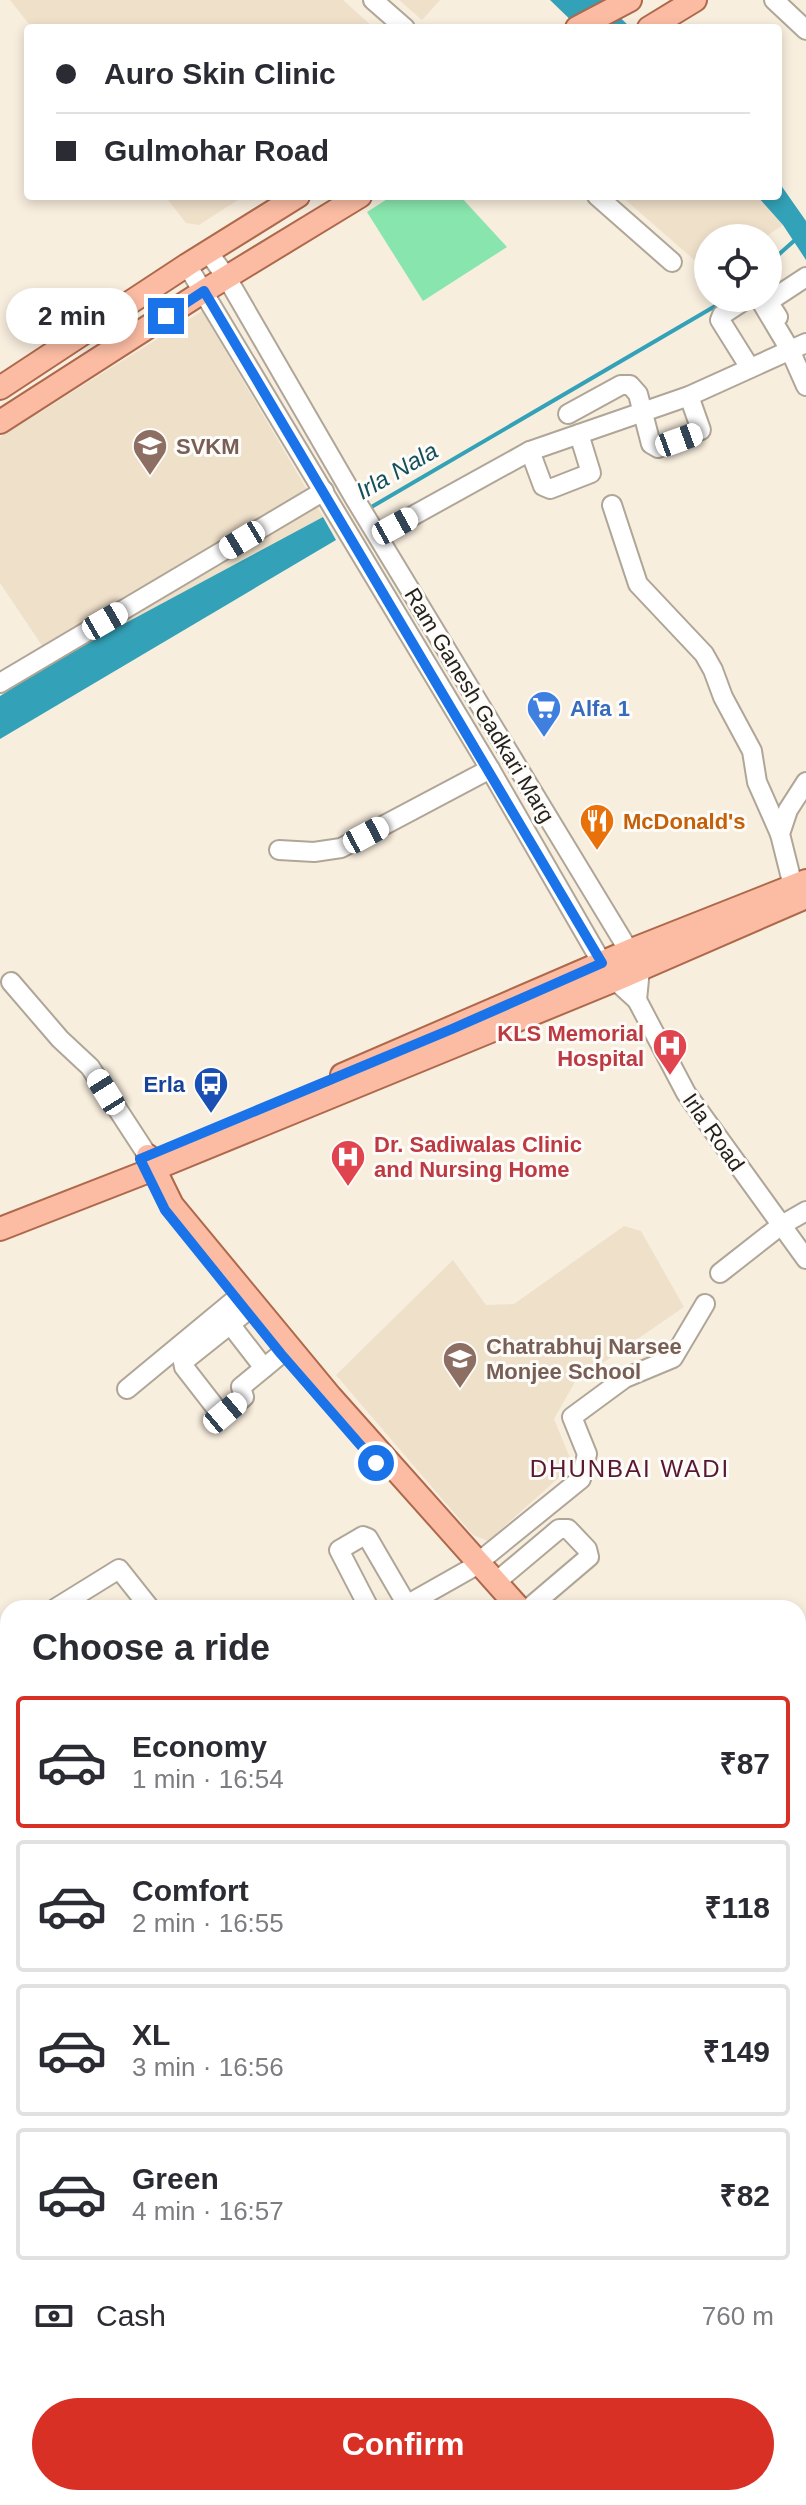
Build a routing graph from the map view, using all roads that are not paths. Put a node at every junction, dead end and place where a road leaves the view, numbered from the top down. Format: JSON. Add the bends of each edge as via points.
{"nodes":[{"id":1,"x":373,"y":0,"type":"edge"},
{"id":2,"x":630,"y":0,"type":"edge"},
{"id":3,"x":695,"y":0,"type":"edge"},
{"id":4,"x":774,"y":0,"type":"edge"},
{"id":5,"x":400,"y":24,"type":"edge"},
{"id":6,"x":585,"y":24,"type":"edge"},
{"id":7,"x":656,"y":24,"type":"edge"},
{"id":8,"x":806,"y":30,"type":"edge"},
{"id":9,"x":292,"y":200,"type":"edge"},
{"id":10,"x":354,"y":200,"type":"edge"},
{"id":11,"x":602,"y":200,"type":"edge"},
{"id":12,"x":208,"y":252,"type":"junction"},
{"id":13,"x":672,"y":262,"type":"dead end"},
{"id":14,"x":187,"y":265,"type":"junction"},
{"id":15,"x":806,"y":277,"type":"edge"},
{"id":16,"x":227,"y":278,"type":"junction"},
{"id":17,"x":204,"y":291,"type":"junction"},
{"id":18,"x":727,"y":312,"type":"edge"},
{"id":19,"x":770,"y":312,"type":"edge"},
{"id":20,"x":798,"y":346,"type":"edge"},
{"id":21,"x":750,"y":368,"type":"junction"},
{"id":22,"x":806,"y":386,"type":"edge"},
{"id":23,"x":0,"y":388,"type":"edge"},
{"id":24,"x":689,"y":396,"type":"junction"},
{"id":25,"x":641,"y":413,"type":"junction"},
{"id":26,"x":568,"y":414,"type":"dead end"},
{"id":27,"x":0,"y":422,"type":"edge"},
{"id":28,"x":579,"y":434,"type":"junction"},
{"id":29,"x":530,"y":451,"type":"junction"},
{"id":30,"x":324,"y":491,"type":"junction"},
{"id":31,"x":612,"y":505,"type":"dead end"},
{"id":32,"x":375,"y":530,"type":"junction"},
{"id":33,"x":0,"y":683,"type":"edge"},
{"id":34,"x":490,"y":769,"type":"junction"},
{"id":35,"x":806,"y":782,"type":"edge"},
{"id":36,"x":780,"y":834,"type":"junction"},
{"id":37,"x":279,"y":850,"type":"dead end"},
{"id":38,"x":803,"y":892,"type":"edge"},
{"id":39,"x":634,"y":960,"type":"junction"},
{"id":40,"x":608,"y":972,"type":"junction"},
{"id":41,"x":11,"y":982,"type":"dead end"},
{"id":42,"x":637,"y":1000,"type":"junction"},
{"id":43,"x":145,"y":1160,"type":"junction"},
{"id":44,"x":806,"y":1211,"type":"edge"},
{"id":45,"x":0,"y":1213,"type":"edge"},
{"id":46,"x":780,"y":1226,"type":"junction"},
{"id":47,"x":0,"y":1229,"type":"edge"},
{"id":48,"x":806,"y":1259,"type":"edge"},
{"id":49,"x":720,"y":1273,"type":"dead end"},
{"id":50,"x":705,"y":1304,"type":"dead end"},
{"id":51,"x":238,"y":1311,"type":"junction"},
{"id":52,"x":183,"y":1352,"type":"junction"},
{"id":53,"x":272,"y":1361,"type":"junction"},
{"id":54,"x":127,"y":1389,"type":"dead end"},
{"id":55,"x":474,"y":1565,"type":"junction"},
{"id":56,"x":499,"y":1579,"type":"junction"},
{"id":57,"x":69,"y":1600,"type":"edge"},
{"id":58,"x":144,"y":1600,"type":"edge"},
{"id":59,"x":365,"y":1600,"type":"edge"},
{"id":60,"x":394,"y":1600,"type":"edge"},
{"id":61,"x":408,"y":1600,"type":"edge"},
{"id":62,"x":498,"y":1600,"type":"edge"},
{"id":63,"x":513,"y":1600,"type":"edge"},
{"id":64,"x":521,"y":1600,"type":"edge"},
{"id":65,"x":538,"y":1600,"type":"edge"}],
"edges":[{"from":1,"to":5,"type":"street"},
{"from":2,"to":6,"type":"main road"},
{"from":3,"to":7,"type":"main road"},
{"from":4,"to":8,"type":"street"},
{"from":9,"to":12,"type":"main road"},
{"from":10,"to":16,"type":"main road"},
{"from":11,"to":13,"type":"street"},
{"from":12,"to":14,"type":"main road"},
{"from":12,"to":16,"type":"street","name":"Ram Ganesh Gadkari Marg"},
{"from":14,"to":17,"type":"street","name":"Ram Ganesh Gadkari Marg"},
{"from":14,"to":23,"type":"main road"},
{"from":15,"to":20,"type":"street","via":[[770,303]]},
{"from":16,"to":17,"type":"main road"},
{"from":16,"to":32,"type":"street","name":"Ram Ganesh Gadkari Marg"},
{"from":17,"to":27,"type":"main road"},
{"from":17,"to":30,"type":"street","name":"Ram Ganesh Gadkari Marg"},
{"from":18,"to":21,"type":"street","via":[[720,320]]},
{"from":19,"to":20,"type":"street"},
{"from":20,"to":21,"type":"street"},
{"from":20,"to":22,"type":"street"},
{"from":21,"to":24,"type":"street"},
{"from":24,"to":25,"type":"street"},
{"from":24,"to":25,"type":"street","via":[[701,430],[658,448],[651,444]]},
{"from":25,"to":26,"type":"street","via":[[638,394],[626,384]]},
{"from":25,"to":28,"type":"street"},
{"from":28,"to":29,"type":"street"},
{"from":28,"to":29,"type":"street","via":[[591,473],[550,489],[543,486]]},
{"from":29,"to":32,"type":"street"},
{"from":30,"to":33,"type":"street"},
{"from":30,"to":34,"type":"street","name":"Ram Ganesh Gadkari Marg"},
{"from":31,"to":36,"type":"street","via":[[638,584],[713,670],[752,751],[757,782]]},
{"from":32,"to":39,"type":"street","name":"Ram Ganesh Gadkari Marg"},
{"from":34,"to":37,"type":"street","via":[[341,848]]},
{"from":34,"to":40,"type":"street","name":"Ram Ganesh Gadkari Marg"},
{"from":35,"to":36,"type":"street"},
{"from":36,"to":38,"type":"street"},
{"from":38,"to":39,"type":"main road"},
{"from":39,"to":40,"type":"main road"},
{"from":39,"to":42,"type":"street"},
{"from":40,"to":42,"type":"street","name":"Ram Ganesh Gadkari Marg"},
{"from":40,"to":43,"type":"main road"},
{"from":41,"to":43,"type":"street","via":[[90,1067]]},
{"from":42,"to":46,"type":"street","name":"Irla Road","via":[[686,1093]]},
{"from":43,"to":45,"type":"main road"},
{"from":43,"to":47,"type":"main road"},
{"from":43,"to":51,"type":"main road","via":[[165,1210]]},
{"from":43,"to":55,"type":"main road","via":[[181,1217]]},
{"from":44,"to":46,"type":"street"},
{"from":46,"to":48,"type":"street","name":"Irla Road"},
{"from":46,"to":49,"type":"street"},
{"from":50,"to":55,"type":"street","via":[[673,1358],[625,1378],[572,1417],[587,1454],[581,1479]]},
{"from":51,"to":52,"type":"street"},
{"from":51,"to":52,"type":"street"},
{"from":51,"to":53,"type":"main road"},
{"from":52,"to":53,"type":"street","via":[[184,1367],[222,1414],[244,1397],[241,1387]]},
{"from":52,"to":54,"type":"street"},
{"from":53,"to":55,"type":"main road"},
{"from":55,"to":56,"type":"main road"},
{"from":55,"to":61,"type":"street"},
{"from":55,"to":62,"type":"main road"},
{"from":56,"to":63,"type":"main road"},
{"from":56,"to":64,"type":"street"},
{"from":56,"to":65,"type":"street","via":[[561,1527],[568,1529],[587,1549],[586,1559]]},
{"from":57,"to":58,"type":"street","via":[[119,1569]]},
{"from":59,"to":60,"type":"street","via":[[339,1550],[363,1536]]}]}
